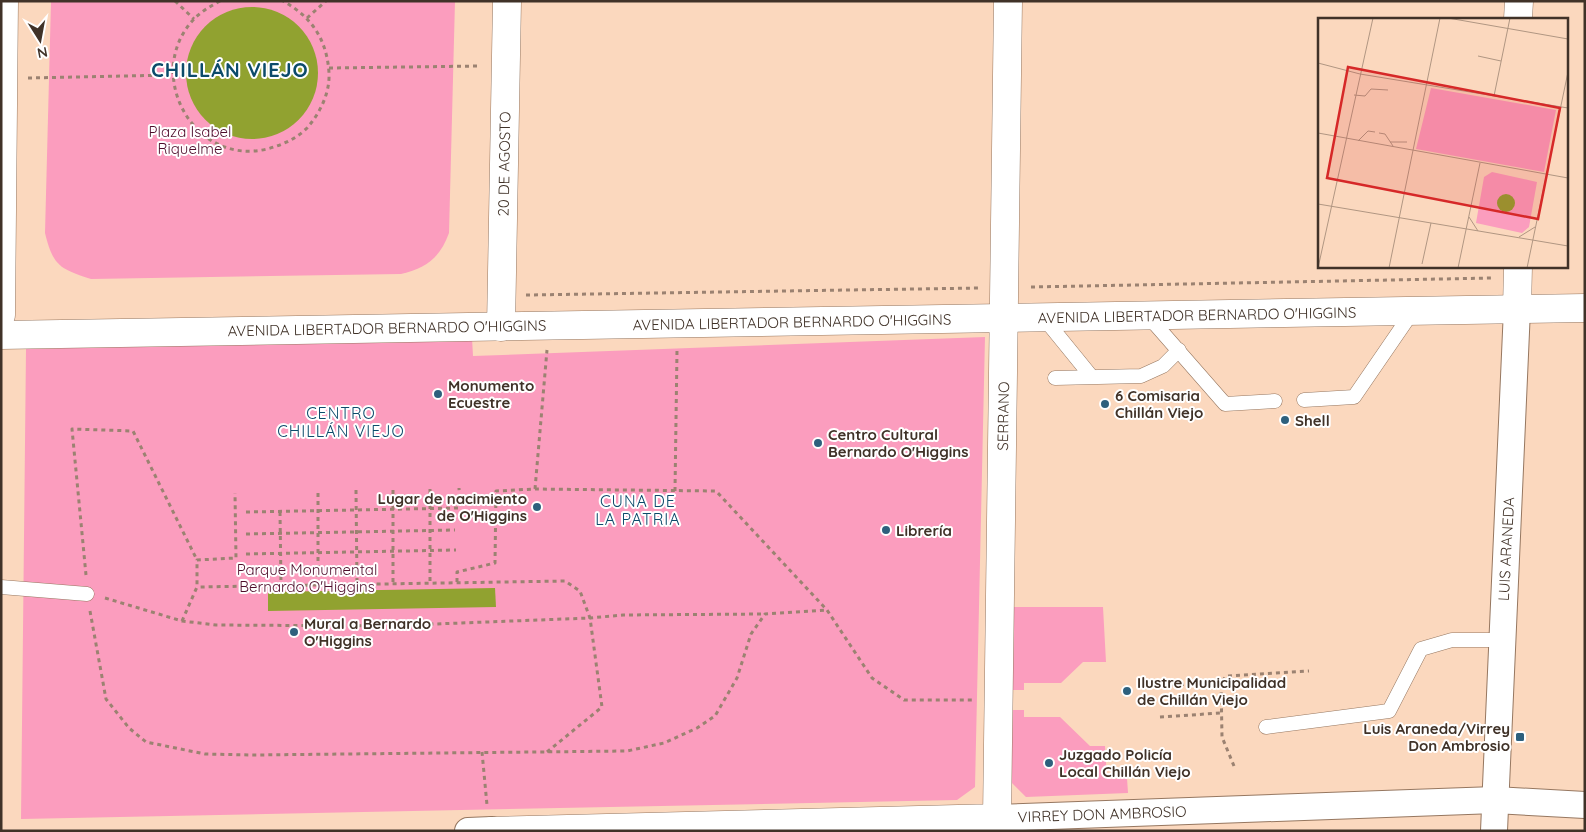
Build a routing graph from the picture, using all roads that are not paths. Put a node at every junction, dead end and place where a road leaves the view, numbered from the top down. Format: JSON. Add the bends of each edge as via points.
{"nodes":[{"id":1,"x":4,"y":1,"type":"edge"},
{"id":2,"x":507,"y":1,"type":"edge"},
{"id":3,"x":1008,"y":1,"type":"edge"},
{"id":4,"x":1519,"y":1,"type":"edge"},
{"id":5,"x":1518,"y":18,"type":"edge"},
{"id":6,"x":1518,"y":268,"type":"edge"},
{"id":7,"x":1584,"y":308,"type":"edge"},
{"id":8,"x":1517,"y":309,"type":"junction"},
{"id":9,"x":1413,"y":311,"type":"junction"},
{"id":10,"x":1,"y":314,"type":"edge"},
{"id":11,"x":1148,"y":315,"type":"junction"},
{"id":12,"x":1044,"y":317,"type":"junction"},
{"id":13,"x":1004,"y":318,"type":"junction"},
{"id":14,"x":501,"y":327,"type":"junction"},
{"id":15,"x":1,"y":335,"type":"edge"},
{"id":16,"x":1179,"y":350,"type":"junction"},
{"id":17,"x":1092,"y":376,"type":"junction"},
{"id":18,"x":1055,"y":378,"type":"dead end"},
{"id":19,"x":1304,"y":400,"type":"dead end"},
{"id":20,"x":1275,"y":401,"type":"dead end"},
{"id":21,"x":1,"y":587,"type":"edge"},
{"id":22,"x":87,"y":594,"type":"road end"},
{"id":23,"x":1502,"y":640,"type":"junction"},
{"id":24,"x":1266,"y":727,"type":"dead end"},
{"id":25,"x":1495,"y":800,"type":"junction"},
{"id":26,"x":1585,"y":806,"type":"edge"},
{"id":27,"x":997,"y":824,"type":"edge"},
{"id":28,"x":484,"y":830,"type":"edge"},
{"id":29,"x":1494,"y":831,"type":"edge"}],
"edges":[{"from":1,"to":10,"type":"street"},
{"from":2,"to":14,"type":"street","name":"20 DE AGOSTO"},
{"from":3,"to":13,"type":"street","name":"SERRANO"},
{"from":4,"to":5,"type":"street"},
{"from":6,"to":8,"type":"street","name":"LUIS ARANEDA"},
{"from":7,"to":8,"type":"street","name":"AVENIDA LIBERTADOR BERNARDO O'HIGGINS"},
{"from":8,"to":9,"type":"street","name":"AVENIDA LIBERTADOR BERNARDO O'HIGGINS"},
{"from":8,"to":23,"type":"street","name":"LUIS ARANEDA"},
{"from":9,"to":11,"type":"street","name":"AVENIDA LIBERTADOR BERNARDO O'HIGGINS"},
{"from":9,"to":19,"type":"lane","via":[[1354,397]]},
{"from":11,"to":12,"type":"street","name":"AVENIDA LIBERTADOR BERNARDO O'HIGGINS"},
{"from":11,"to":16,"type":"lane"},
{"from":12,"to":13,"type":"street","name":"AVENIDA LIBERTADOR BERNARDO O'HIGGINS"},
{"from":12,"to":17,"type":"lane"},
{"from":13,"to":14,"type":"street","name":"AVENIDA LIBERTADOR BERNARDO O'HIGGINS"},
{"from":13,"to":27,"type":"street","name":"SERRANO"},
{"from":14,"to":15,"type":"street","name":"AVENIDA LIBERTADOR BERNARDO O'HIGGINS"},
{"from":16,"to":17,"type":"lane","via":[[1163,366],[1148,374]]},
{"from":16,"to":20,"type":"lane","via":[[1225,404]]},
{"from":17,"to":18,"type":"lane"},
{"from":21,"to":22,"type":"lane"},
{"from":23,"to":24,"type":"lane","via":[[1452,640],[1421,649],[1389,711]]},
{"from":23,"to":25,"type":"street","name":"LUIS ARANEDA"},
{"from":25,"to":26,"type":"street","name":"VIRREY DON AMBROSIO"},
{"from":25,"to":27,"type":"street","name":"VIRREY DON AMBROSIO"},
{"from":25,"to":29,"type":"street","name":"LUIS ARANEDA"},
{"from":27,"to":28,"type":"street","name":"VIRREY DON AMBROSIO"}]}
